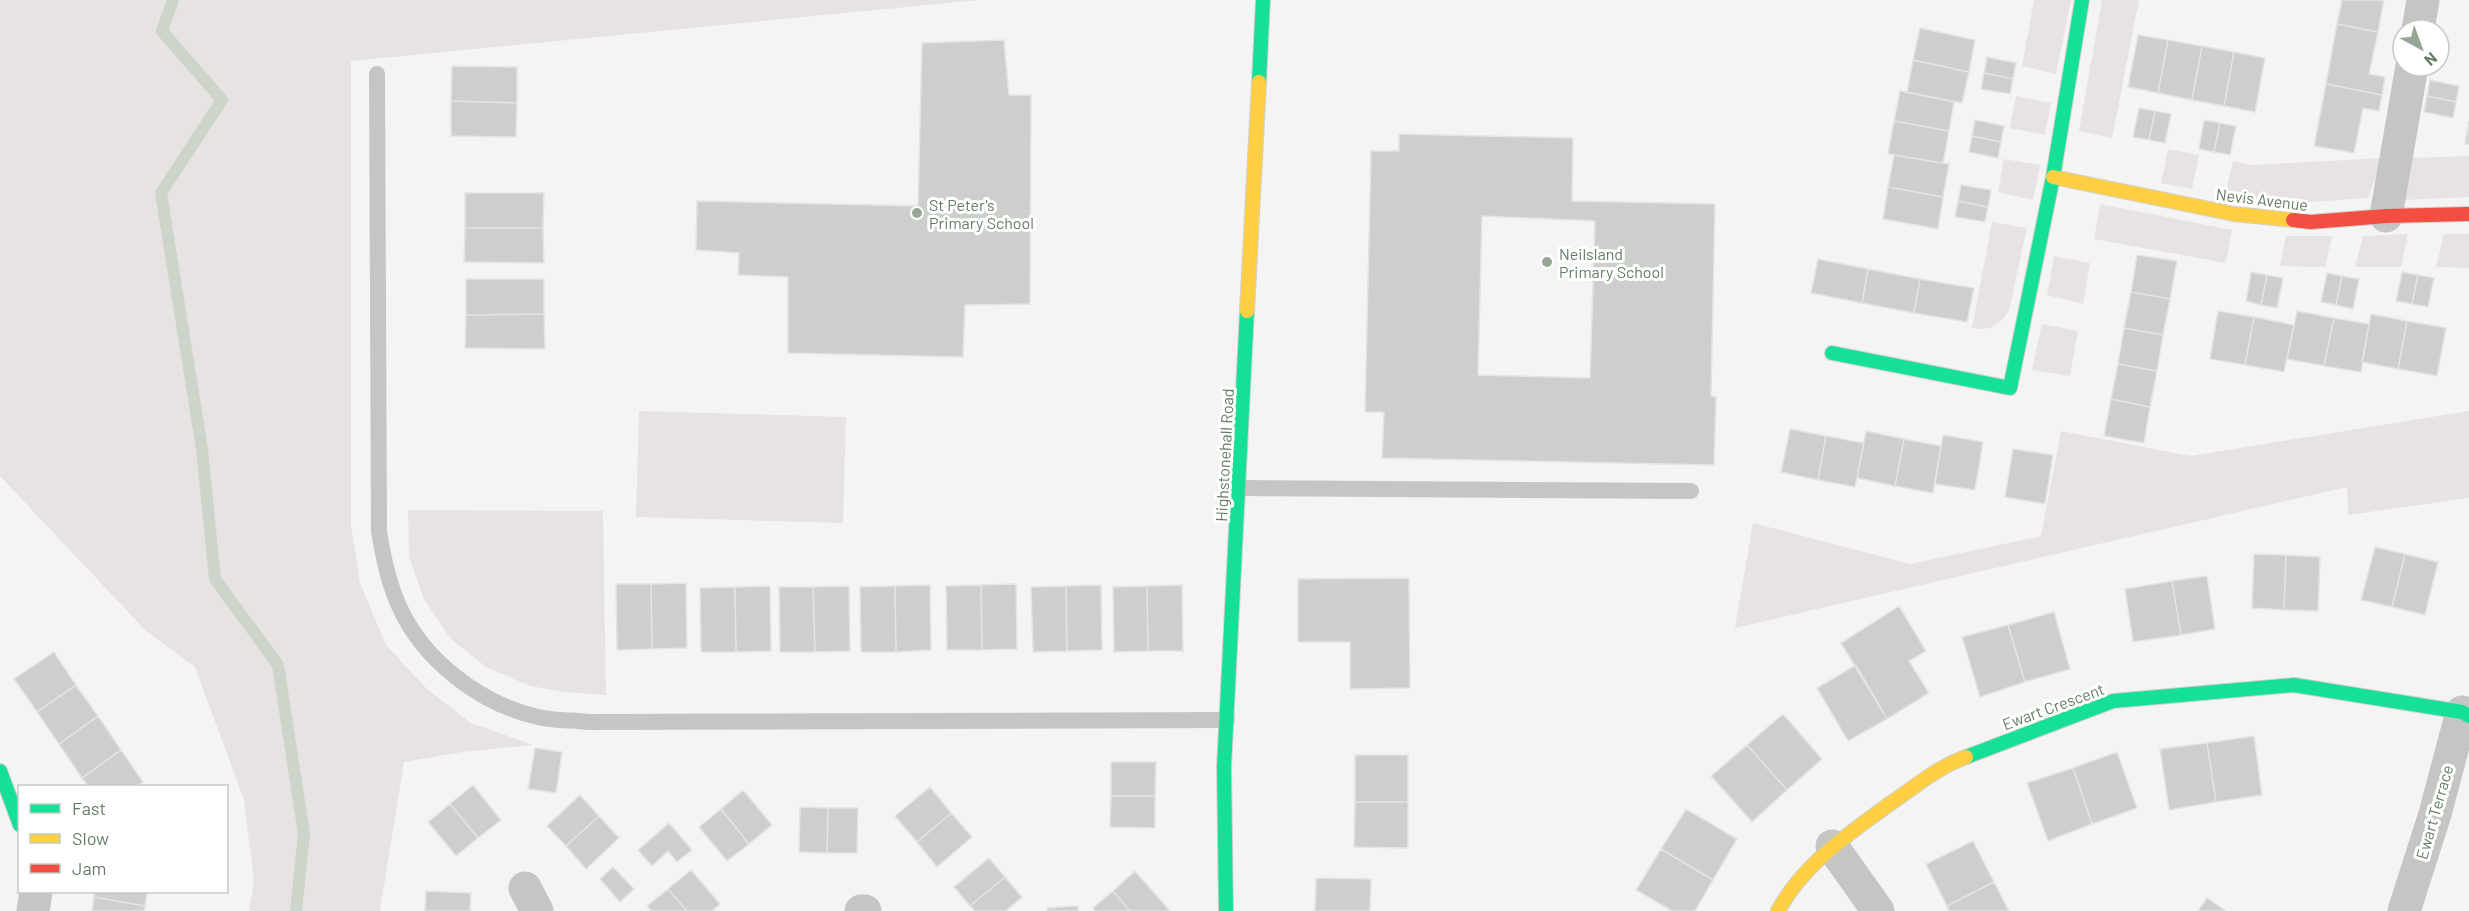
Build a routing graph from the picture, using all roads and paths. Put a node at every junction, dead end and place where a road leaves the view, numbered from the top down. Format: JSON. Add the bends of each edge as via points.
{"nodes":[{"id":1,"x":1263,"y":0,"type":"edge"},
{"id":2,"x":2082,"y":0,"type":"edge"},
{"id":3,"x":2423,"y":0,"type":"edge"},
{"id":4,"x":2420,"y":18,"type":"edge"},
{"id":5,"x":377,"y":74,"type":"dead end"},
{"id":6,"x":2410,"y":78,"type":"edge"},
{"id":7,"x":2054,"y":177,"type":"junction"},
{"id":8,"x":2469,"y":214,"type":"edge"},
{"id":9,"x":2386,"y":216,"type":"junction"},
{"id":10,"x":1832,"y":353,"type":"dead end"},
{"id":11,"x":1239,"y":488,"type":"junction"},
{"id":12,"x":1691,"y":491,"type":"dead end"},
{"id":13,"x":2466,"y":714,"type":"edge"},
{"id":14,"x":1227,"y":720,"type":"junction"},
{"id":15,"x":0,"y":771,"type":"edge"},
{"id":16,"x":18,"y":820,"type":"edge"},
{"id":17,"x":1832,"y":846,"type":"junction"},
{"id":18,"x":36,"y":893,"type":"edge"},
{"id":19,"x":33,"y":911,"type":"edge"},
{"id":20,"x":1226,"y":911,"type":"edge"},
{"id":21,"x":1778,"y":911,"type":"edge"},
{"id":22,"x":1878,"y":911,"type":"edge"},
{"id":23,"x":2404,"y":911,"type":"edge"}],
"edges":[{"from":1,"to":11,"type":"street","name":"Highstonehall Road"},
{"from":2,"to":7,"type":"street"},
{"from":3,"to":4,"type":"street"},
{"from":5,"to":14,"type":"lane","via":[[379,531],[386,571],[399,607],[419,641],[454,676],[492,701],[538,717],[588,722]]},
{"from":6,"to":9,"type":"street"},
{"from":7,"to":9,"type":"street","name":"Nevis Avenue","via":[[2234,214],[2311,222]]},
{"from":7,"to":10,"type":"street","via":[[2010,388]]},
{"from":8,"to":9,"type":"street","name":"Nevis Avenue"},
{"from":11,"to":12,"type":"lane"},
{"from":11,"to":14,"type":"street","name":"Highstonehall Road"},
{"from":13,"to":17,"type":"street","name":"Ewart Crescent","via":[[2294,685],[2113,701],[1944,765]]},
{"from":13,"to":23,"type":"street","name":"Ewart Terrace"},
{"from":14,"to":20,"type":"street","name":"Highstonehall Road"},
{"from":15,"to":16,"type":"street"},
{"from":17,"to":21,"type":"street","name":"Ewart Crescent"},
{"from":17,"to":22,"type":"street"},
{"from":18,"to":19,"type":"street"}]}
